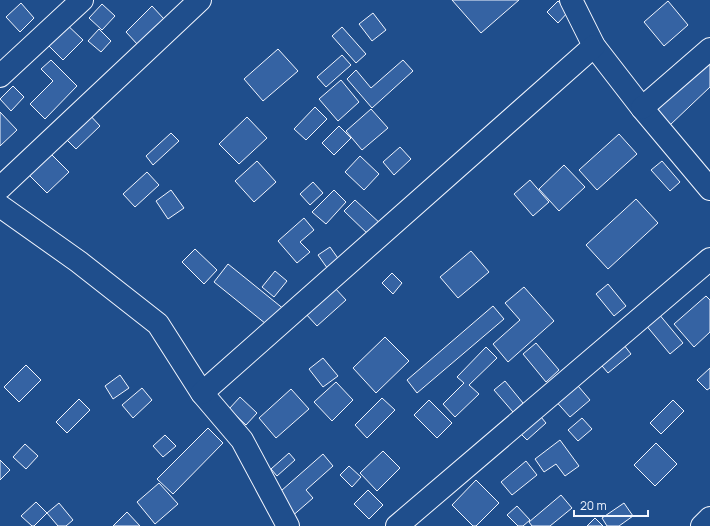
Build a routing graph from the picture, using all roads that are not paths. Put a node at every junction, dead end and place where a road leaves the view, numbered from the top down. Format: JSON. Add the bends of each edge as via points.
{"nodes":[{"id":1,"x":82,"y":0,"type":"edge"},
{"id":2,"x":200,"y":0,"type":"edge"},
{"id":3,"x":571,"y":0,"type":"edge"},
{"id":4,"x":594,"y":46,"type":"junction"},
{"id":5,"x":710,"y":49,"type":"edge"},
{"id":6,"x":0,"y":76,"type":"edge"},
{"id":7,"x":642,"y":108,"type":"junction"},
{"id":8,"x":0,"y":188,"type":"edge"},
{"id":9,"x":710,"y":189,"type":"edge"},
{"id":10,"x":0,"y":206,"type":"edge"},
{"id":11,"x":710,"y":259,"type":"edge"},
{"id":12,"x":202,"y":393,"type":"junction"},
{"id":13,"x":710,"y":518,"type":"edge"},
{"id":14,"x":288,"y":526,"type":"edge"},
{"id":15,"x":397,"y":526,"type":"edge"},
{"id":16,"x":702,"y":526,"type":"edge"}],
"edges":[{"from":1,"to":6,"type":"street"},
{"from":2,"to":8,"type":"street"},
{"from":3,"to":4,"type":"street"},
{"from":4,"to":7,"type":"street"},
{"from":4,"to":12,"type":"street"},
{"from":5,"to":7,"type":"street"},
{"from":7,"to":9,"type":"street"},
{"from":10,"to":12,"type":"street","via":[[80,262],[158,324]]},
{"from":11,"to":15,"type":"street"},
{"from":12,"to":14,"type":"street","via":[[242,440]]},
{"from":13,"to":16,"type":"street"}]}
